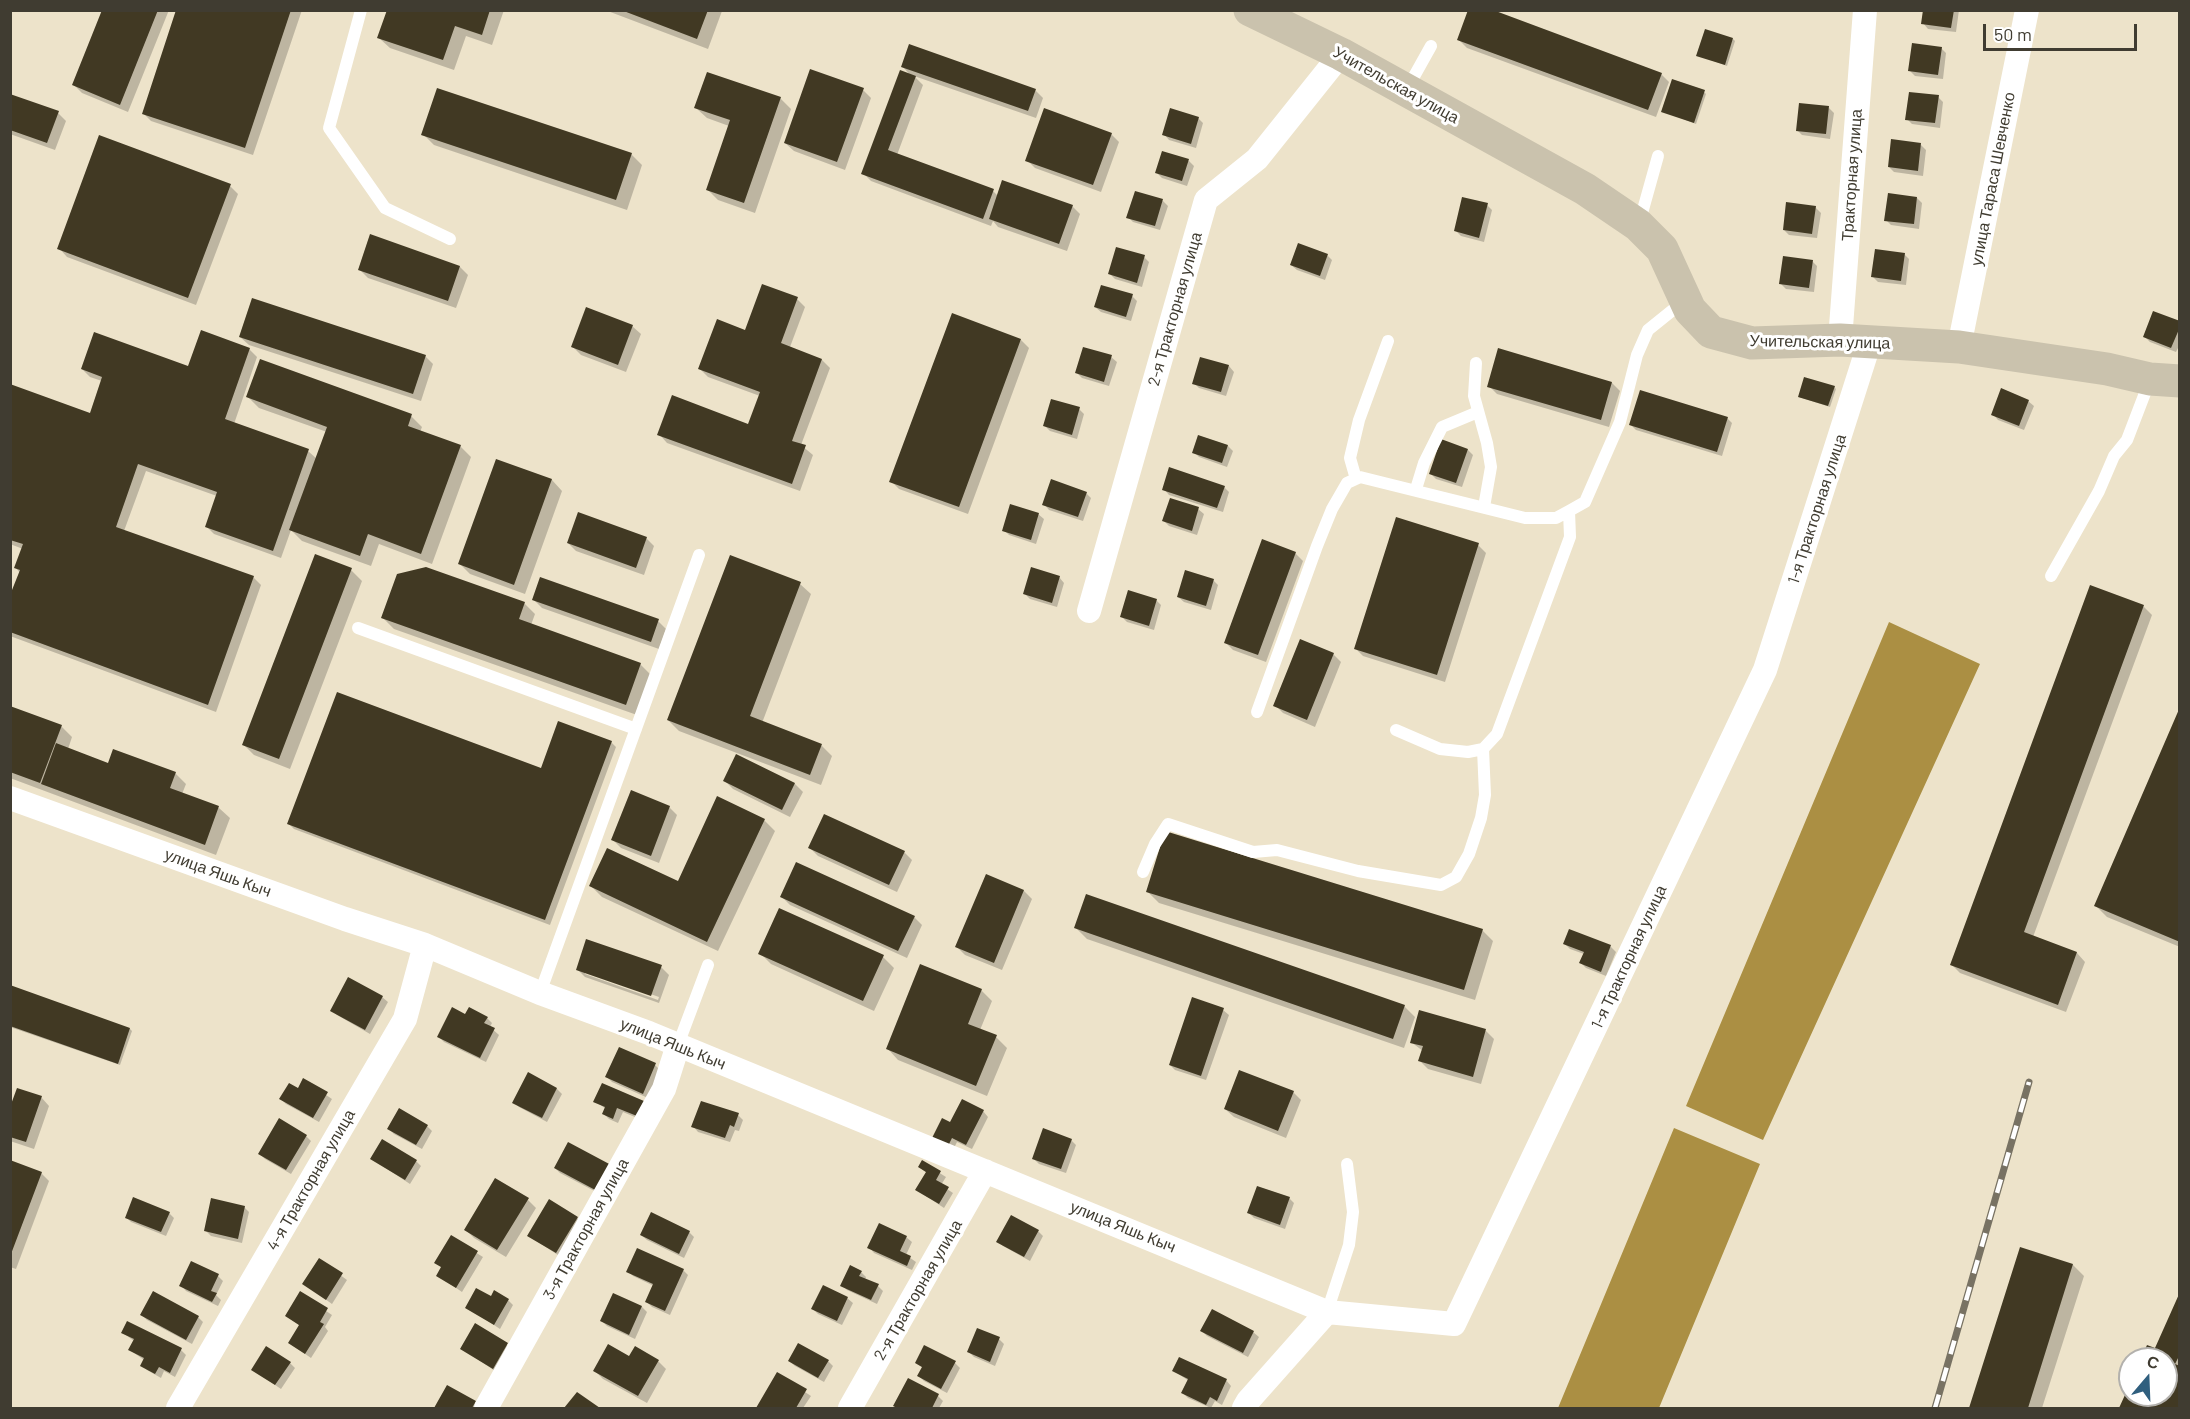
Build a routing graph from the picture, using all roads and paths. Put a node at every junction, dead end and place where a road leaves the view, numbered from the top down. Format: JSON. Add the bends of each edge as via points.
{"nodes":[{"id":1,"x":361,"y":10,"type":"edge"},
{"id":2,"x":1250,"y":10,"type":"edge"},
{"id":3,"x":1865,"y":10,"type":"edge"},
{"id":4,"x":2026,"y":10,"type":"edge"},
{"id":5,"x":1431,"y":45,"type":"dead end"},
{"id":6,"x":1341,"y":54,"type":"junction"},
{"id":7,"x":1406,"y":90,"type":"junction"},
{"id":8,"x":1658,"y":156,"type":"dead end"},
{"id":9,"x":1638,"y":225,"type":"junction"},
{"id":10,"x":450,"y":240,"type":"dead end"},
{"id":11,"x":1685,"y":300,"type":"junction"},
{"id":12,"x":1855,"y":340,"type":"junction"},
{"id":13,"x":1388,"y":341,"type":"dead end"},
{"id":14,"x":1959,"y":347,"type":"junction"},
{"id":15,"x":1476,"y":363,"type":"dead end"},
{"id":16,"x":2165,"y":380,"type":"edge"},
{"id":17,"x":1478,"y":411,"type":"junction"},
{"id":18,"x":1356,"y":479,"type":"junction"},
{"id":19,"x":1416,"y":489,"type":"junction"},
{"id":20,"x":1484,"y":507,"type":"junction"},
{"id":21,"x":1569,"y":511,"type":"junction"},
{"id":22,"x":699,"y":555,"type":"dead end"},
{"id":23,"x":2051,"y":576,"type":"dead end"},
{"id":24,"x":1089,"y":610,"type":"dead end"},
{"id":25,"x":358,"y":628,"type":"dead end"},
{"id":26,"x":1257,"y":712,"type":"dead end"},
{"id":27,"x":636,"y":729,"type":"junction"},
{"id":28,"x":1396,"y":730,"type":"dead end"},
{"id":29,"x":1483,"y":749,"type":"junction"},
{"id":30,"x":10,"y":798,"type":"edge"},
{"id":31,"x":1143,"y":872,"type":"dead end"},
{"id":32,"x":425,"y":945,"type":"junction"},
{"id":33,"x":708,"y":966,"type":"dead end"},
{"id":34,"x":540,"y":993,"type":"junction"},
{"id":35,"x":678,"y":1045,"type":"junction"},
{"id":36,"x":1347,"y":1164,"type":"dead end"},
{"id":37,"x":986,"y":1171,"type":"junction"},
{"id":38,"x":1327,"y":1312,"type":"junction"},
{"id":39,"x":178,"y":1408,"type":"edge"},
{"id":40,"x":486,"y":1408,"type":"edge"},
{"id":41,"x":850,"y":1408,"type":"edge"},
{"id":42,"x":1244,"y":1408,"type":"edge"}],
"edges":[{"from":1,"to":10,"type":"lane","via":[[329,128],[385,208]]},
{"from":2,"to":6,"type":"street","name":"Учительская улица"},
{"from":3,"to":12,"type":"street","name":"Тракторная улица"},
{"from":4,"to":14,"type":"street","name":"улица Тараса Шевченко"},
{"from":5,"to":7,"type":"lane"},
{"from":6,"to":7,"type":"street","name":"Учительская улица"},
{"from":6,"to":24,"type":"street","name":"2-я Тракторная улица","via":[[1257,159],[1206,200]]},
{"from":7,"to":9,"type":"street","name":"Учительская улица","via":[[1585,189]]},
{"from":8,"to":9,"type":"lane"},
{"from":9,"to":11,"type":"street","name":"Учительская улица","via":[[1662,249]]},
{"from":11,"to":12,"type":"street","name":"Учительская улица","via":[[1711,332],[1752,343]]},
{"from":11,"to":21,"type":"lane","via":[[1648,330],[1620,422],[1585,502]]},
{"from":12,"to":14,"type":"street","name":"Учительская улица"},
{"from":12,"to":38,"type":"street","name":"1-я Тракторная улица","via":[[1765,670],[1454,1324]]},
{"from":13,"to":18,"type":"lane","via":[[1350,458]]},
{"from":14,"to":16,"type":"street","name":"Учительская улица"},
{"from":15,"to":17,"type":"lane","via":[[1474,396]]},
{"from":16,"to":23,"type":"lane","via":[[2114,456]]},
{"from":17,"to":19,"type":"lane","via":[[1442,427]]},
{"from":17,"to":20,"type":"lane","via":[[1491,467]]},
{"from":18,"to":19,"type":"lane"},
{"from":18,"to":26,"type":"lane","via":[[1347,483],[1332,509]]},
{"from":19,"to":20,"type":"lane"},
{"from":20,"to":21,"type":"lane","via":[[1525,518],[1556,518]]},
{"from":21,"to":29,"type":"lane","via":[[1570,537],[1497,734]]},
{"from":22,"to":27,"type":"lane"},
{"from":25,"to":27,"type":"lane"},
{"from":27,"to":34,"type":"lane"},
{"from":28,"to":29,"type":"lane","via":[[1440,749]]},
{"from":29,"to":31,"type":"lane","via":[[1485,795],[1481,818],[1456,877],[1441,885],[1358,871],[1276,850],[1253,852],[1168,824]]},
{"from":30,"to":32,"type":"street","name":"улица Яшь Кыч"},
{"from":32,"to":34,"type":"street","name":"улица Яшь Кыч"},
{"from":32,"to":39,"type":"street","name":"4-я Тракторная улица","via":[[405,1019]]},
{"from":33,"to":35,"type":"lane"},
{"from":34,"to":35,"type":"street","name":"улица Яшь Кыч"},
{"from":35,"to":37,"type":"street","name":"улица Яшь Кыч"},
{"from":35,"to":40,"type":"street","name":"3-я Тракторная улица","via":[[664,1089]]},
{"from":36,"to":38,"type":"lane","via":[[1353,1212],[1349,1245]]},
{"from":37,"to":38,"type":"street","name":"улица Яшь Кыч"},
{"from":37,"to":41,"type":"street","name":"2-я Тракторная улица"},
{"from":38,"to":42,"type":"street"}]}
